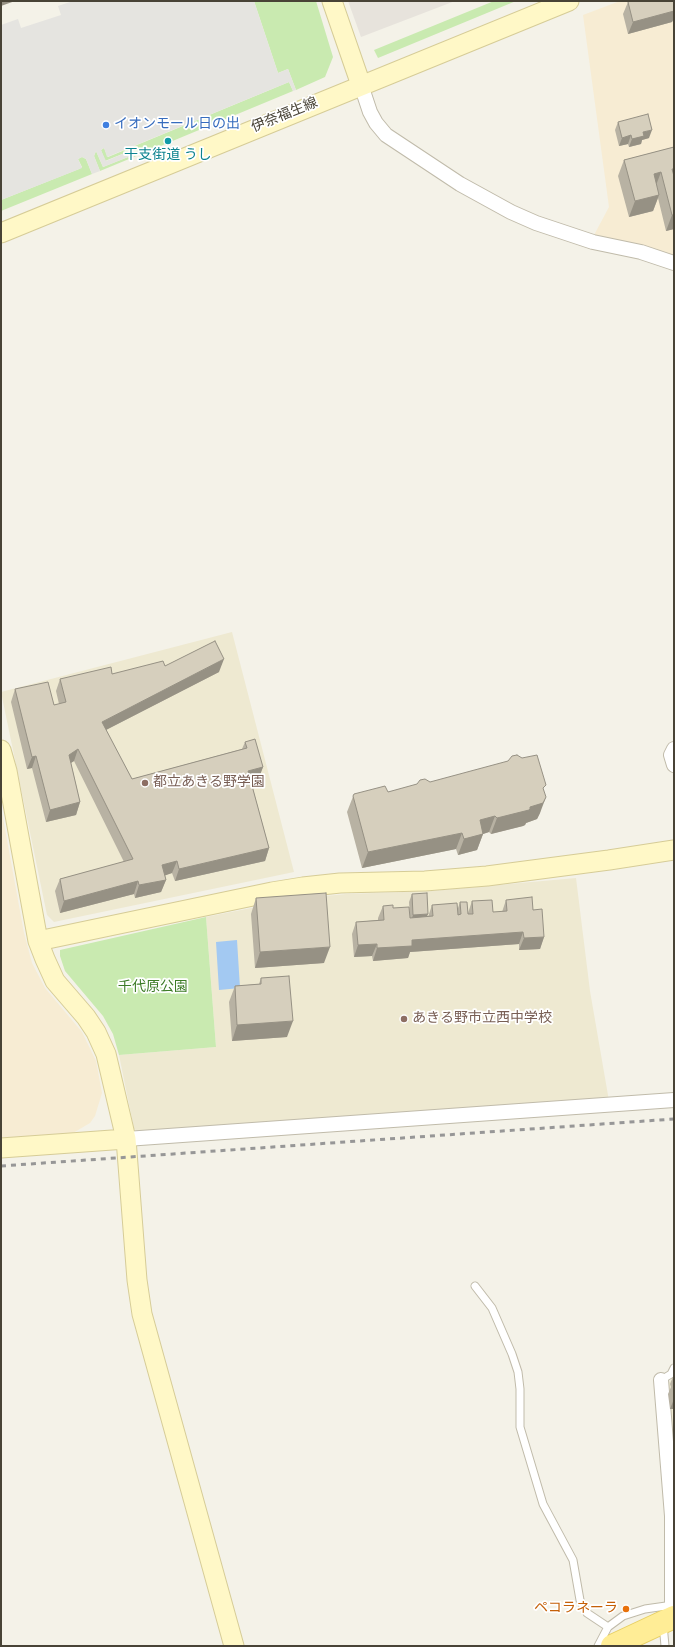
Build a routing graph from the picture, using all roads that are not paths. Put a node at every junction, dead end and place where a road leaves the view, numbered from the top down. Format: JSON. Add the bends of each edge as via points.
{"nodes":[{"id":1,"x":332,"y":1,"type":"edge"},
{"id":2,"x":569,"y":1,"type":"edge"},
{"id":3,"x":361,"y":85,"type":"junction"},
{"id":4,"x":1,"y":233,"type":"edge"},
{"id":5,"x":674,"y":263,"type":"edge"},
{"id":6,"x":674,"y":749,"type":"edge"},
{"id":7,"x":1,"y":750,"type":"edge"},
{"id":8,"x":674,"y":765,"type":"edge"},
{"id":9,"x":674,"y":850,"type":"edge"},
{"id":10,"x":38,"y":941,"type":"junction"},
{"id":11,"x":674,"y":1100,"type":"edge"},
{"id":12,"x":126,"y":1138,"type":"junction"},
{"id":13,"x":1,"y":1148,"type":"edge"},
{"id":14,"x":475,"y":1286,"type":"dead end"},
{"id":15,"x":674,"y":1368,"type":"edge"},
{"id":16,"x":661,"y":1380,"type":"joint"},
{"id":17,"x":673,"y":1542,"type":"edge"},
{"id":18,"x":670,"y":1616,"type":"edge"},
{"id":19,"x":610,"y":1637,"type":"edge"},
{"id":20,"x":234,"y":1646,"type":"edge"},
{"id":21,"x":598,"y":1646,"type":"edge"},
{"id":22,"x":665,"y":1646,"type":"edge"}],
"edges":[{"from":1,"to":3,"type":"street"},
{"from":2,"to":3,"type":"street","name":"伊奈福生線"},
{"from":3,"to":4,"type":"street","name":"伊奈福生線"},
{"from":3,"to":5,"type":"street","via":[[370,112],[386,135],[460,184],[536,223],[593,242],[641,252]]},
{"from":6,"to":8,"type":"street","via":[[671,755]]},
{"from":7,"to":10,"type":"street"},
{"from":9,"to":10,"type":"street","via":[[487,876],[303,887]]},
{"from":10,"to":12,"type":"street","via":[[56,981],[86,1017],[102,1043]]},
{"from":11,"to":12,"type":"street"},
{"from":12,"to":13,"type":"street"},
{"from":12,"to":20,"type":"street","via":[[142,1314]]},
{"from":14,"to":19,"type":"lane","via":[[492,1308],[518,1372],[520,1427],[543,1504],[573,1560],[580,1600],[587,1613]]},
{"from":15,"to":16,"type":"lane","via":[[671,1374]]},
{"from":16,"to":17,"type":"street"},
{"from":17,"to":18,"type":"street"},
{"from":18,"to":19,"type":"main road"},
{"from":18,"to":22,"type":"lane"},
{"from":19,"to":21,"type":"lane"}]}
